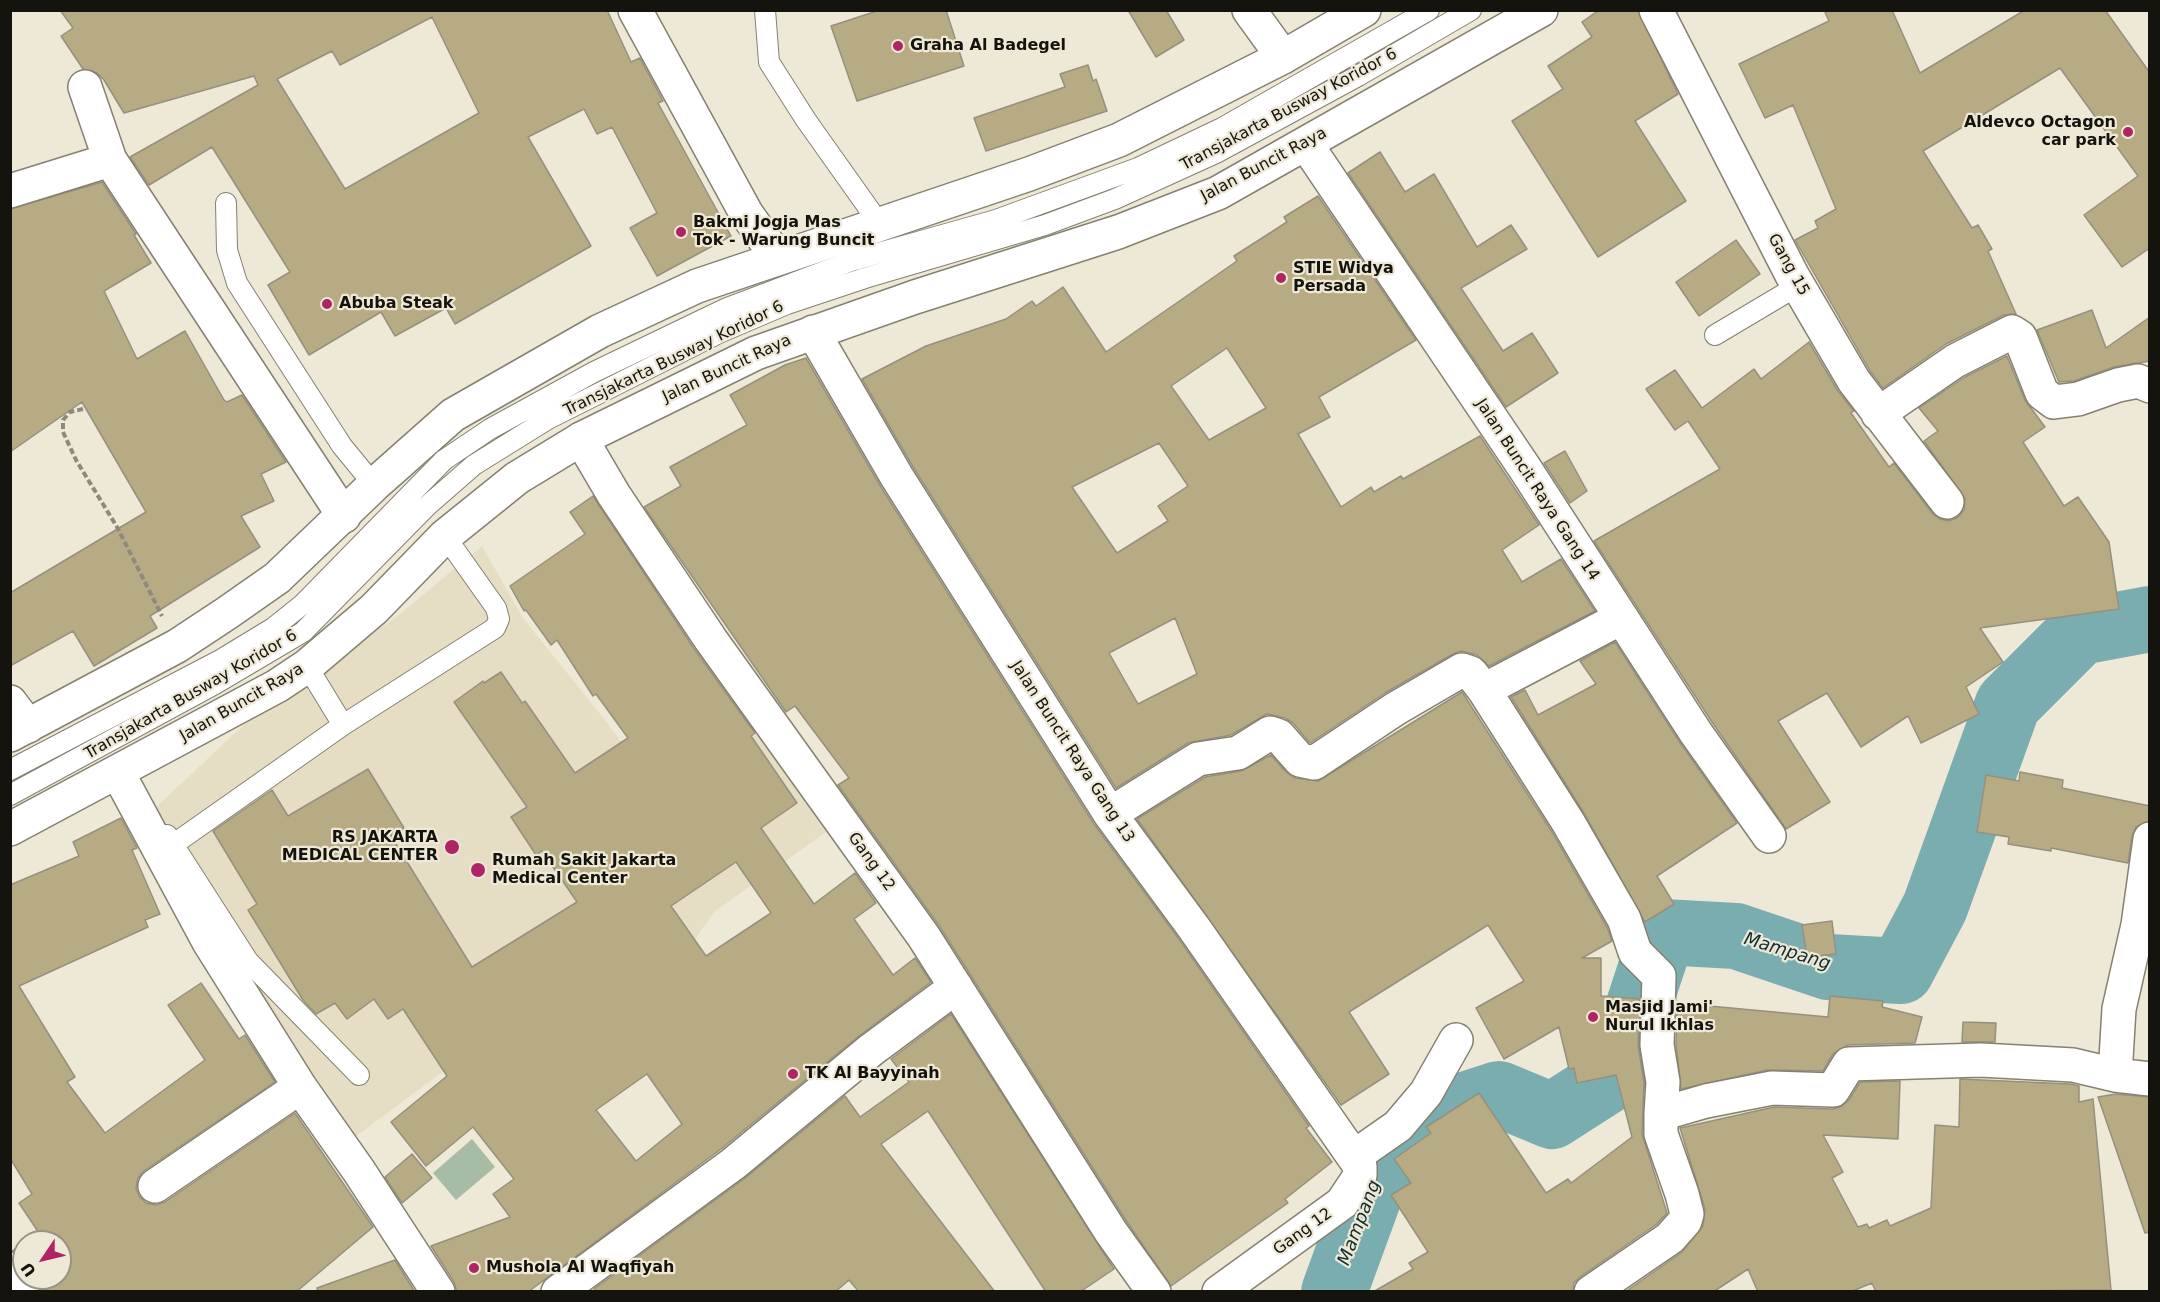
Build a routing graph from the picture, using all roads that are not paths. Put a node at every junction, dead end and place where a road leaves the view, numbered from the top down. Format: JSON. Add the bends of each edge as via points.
{"nodes":[{"id":1,"x":635,"y":10,"type":"edge"},
{"id":2,"x":765,"y":10,"type":"edge"},
{"id":3,"x":1249,"y":10,"type":"edge"},
{"id":4,"x":1364,"y":10,"type":"edge"},
{"id":5,"x":1429,"y":10,"type":"edge"},
{"id":6,"x":1471,"y":10,"type":"edge"},
{"id":7,"x":1541,"y":10,"type":"edge"},
{"id":8,"x":1656,"y":10,"type":"edge"},
{"id":9,"x":1283,"y":57,"type":"junction"},
{"id":10,"x":85,"y":87,"type":"dead end"},
{"id":11,"x":1306,"y":144,"type":"junction"},
{"id":12,"x":111,"y":160,"type":"junction"},
{"id":13,"x":10,"y":191,"type":"edge"},
{"id":14,"x":226,"y":203,"type":"dead end"},
{"id":15,"x":879,"y":223,"type":"junction"},
{"id":16,"x":777,"y":257,"type":"junction"},
{"id":17,"x":1799,"y":285,"type":"junction"},
{"id":18,"x":813,"y":332,"type":"junction"},
{"id":19,"x":1715,"y":335,"type":"dead end"},
{"id":20,"x":2150,"y":386,"type":"edge"},
{"id":21,"x":1878,"y":414,"type":"junction"},
{"id":22,"x":581,"y":439,"type":"junction"},
{"id":23,"x":374,"y":485,"type":"junction"},
{"id":24,"x":1947,"y":502,"type":"dead end"},
{"id":25,"x":344,"y":516,"type":"junction"},
{"id":26,"x":445,"y":536,"type":"junction"},
{"id":27,"x":1621,"y":618,"type":"junction"},
{"id":28,"x":307,"y":666,"type":"junction"},
{"id":29,"x":1484,"y":690,"type":"junction"},
{"id":30,"x":16,"y":721,"type":"edge"},
{"id":31,"x":343,"y":725,"type":"junction"},
{"id":32,"x":10,"y":770,"type":"edge"},
{"id":33,"x":123,"y":770,"type":"junction"},
{"id":34,"x":10,"y":795,"type":"edge"},
{"id":35,"x":1110,"y":814,"type":"junction"},
{"id":36,"x":10,"y":830,"type":"edge"},
{"id":37,"x":1769,"y":837,"type":"dead end"},
{"id":38,"x":2150,"y":839,"type":"edge"},
{"id":39,"x":174,"y":844,"type":"junction"},
{"id":40,"x":957,"y":987,"type":"junction"},
{"id":41,"x":1456,"y":1040,"type":"dead end"},
{"id":42,"x":359,"y":1075,"type":"dead end"},
{"id":43,"x":2115,"y":1075,"type":"junction"},
{"id":44,"x":2150,"y":1079,"type":"edge"},
{"id":45,"x":300,"y":1087,"type":"junction"},
{"id":46,"x":1661,"y":1114,"type":"junction"},
{"id":47,"x":1355,"y":1156,"type":"junction"},
{"id":48,"x":155,"y":1186,"type":"dead end"},
{"id":49,"x":10,"y":1269,"type":"edge"},
{"id":50,"x":27,"y":1292,"type":"edge"},
{"id":51,"x":438,"y":1292,"type":"edge"},
{"id":52,"x":558,"y":1292,"type":"edge"},
{"id":53,"x":1154,"y":1292,"type":"edge"},
{"id":54,"x":1219,"y":1292,"type":"edge"},
{"id":55,"x":1591,"y":1292,"type":"edge"}],
"edges":[{"from":1,"to":16,"type":"street","via":[[746,213]]},
{"from":2,"to":15,"type":"lane","via":[[770,62]]},
{"from":3,"to":9,"type":"street"},
{"from":4,"to":9,"type":"street"},
{"from":5,"to":32,"type":"lane","name":"Transjakarta Busway Koridor 6","via":[[1222,128],[1138,168],[996,220],[854,260],[727,308],[594,372],[490,429],[444,460],[303,604],[273,628],[222,659]]},
{"from":6,"to":34,"type":"lane","name":"Transjakarta Busway Koridor 6","via":[[1216,153],[1125,194],[1045,225],[787,304],[719,333],[548,419],[474,465],[427,506],[303,632]]},
{"from":7,"to":11,"type":"street","name":"Jalan Buncit Raya"},
{"from":8,"to":17,"type":"street","name":"Gang 15"},
{"from":9,"to":15,"type":"street","via":[[1119,140]]},
{"from":10,"to":12,"type":"street"},
{"from":11,"to":18,"type":"street","name":"Jalan Buncit Raya","via":[[1218,192],[1118,232]]},
{"from":11,"to":27,"type":"street","name":"Jalan Buncit Raya Gang 14"},
{"from":12,"to":13,"type":"street"},
{"from":12,"to":25,"type":"street"},
{"from":14,"to":23,"type":"lane","via":[[226,250],[237,282],[342,446]]},
{"from":15,"to":16,"type":"street"},
{"from":16,"to":23,"type":"street","via":[[697,286],[519,376],[453,415]]},
{"from":17,"to":19,"type":"lane"},
{"from":17,"to":21,"type":"street","name":"Gang 15","via":[[1854,381]]},
{"from":18,"to":22,"type":"street","name":"Jalan Buncit Raya","via":[[756,352]]},
{"from":18,"to":35,"type":"street","name":"Jalan Buncit Raya Gang 13","via":[[903,487]]},
{"from":20,"to":21,"type":"street","via":[[2138,381],[2054,402],[2042,393],[2022,340],[2012,332],[1955,361]]},
{"from":21,"to":24,"type":"street","name":"Gang 15"},
{"from":22,"to":26,"type":"street","name":"Jalan Buncit Raya","via":[[517,478]]},
{"from":22,"to":40,"type":"street","name":"Gang 12","via":[[711,640]]},
{"from":23,"to":25,"type":"street"},
{"from":25,"to":30,"type":"street","via":[[277,578],[177,646]]},
{"from":26,"to":28,"type":"street","name":"Jalan Buncit Raya","via":[[374,609]]},
{"from":26,"to":31,"type":"lane","via":[[496,608],[498,624]]},
{"from":27,"to":29,"type":"street"},
{"from":27,"to":37,"type":"street","name":"Jalan Buncit Raya Gang 14"},
{"from":28,"to":31,"type":"lane"},
{"from":28,"to":33,"type":"street","name":"Jalan Buncit Raya"},
{"from":29,"to":35,"type":"street","via":[[1472,673],[1462,670],[1314,763],[1300,760],[1279,736],[1270,733],[1238,753],[1198,759]]},
{"from":29,"to":46,"type":"street","via":[[1569,822],[1647,964],[1663,1082]]},
{"from":31,"to":39,"type":"lane"},
{"from":33,"to":36,"type":"street","name":"Jalan Buncit Raya"},
{"from":33,"to":39,"type":"lane"},
{"from":33,"to":45,"type":"street","via":[[209,942]]},
{"from":35,"to":47,"type":"street","name":"Jalan Buncit Raya Gang 13"},
{"from":38,"to":43,"type":"street","via":[[2138,925],[2119,1009]]},
{"from":39,"to":42,"type":"lane","via":[[248,961]]},
{"from":40,"to":52,"type":"street","via":[[871,1050],[733,1164]]},
{"from":40,"to":53,"type":"street","name":"Gang 12","via":[[1111,1232]]},
{"from":41,"to":47,"type":"street","via":[[1426,1093],[1398,1126]]},
{"from":43,"to":44,"type":"street"},
{"from":43,"to":46,"type":"street","via":[[2073,1065],[1981,1060],[1849,1064],[1833,1090],[1772,1088]]},
{"from":45,"to":48,"type":"street"},
{"from":45,"to":51,"type":"street"},
{"from":46,"to":55,"type":"street","via":[[1661,1134],[1682,1194],[1685,1221],[1670,1238]]},
{"from":47,"to":54,"type":"street","name":"Gang 12","via":[[1360,1176],[1342,1203]]},
{"from":49,"to":50,"type":"street"}]}
